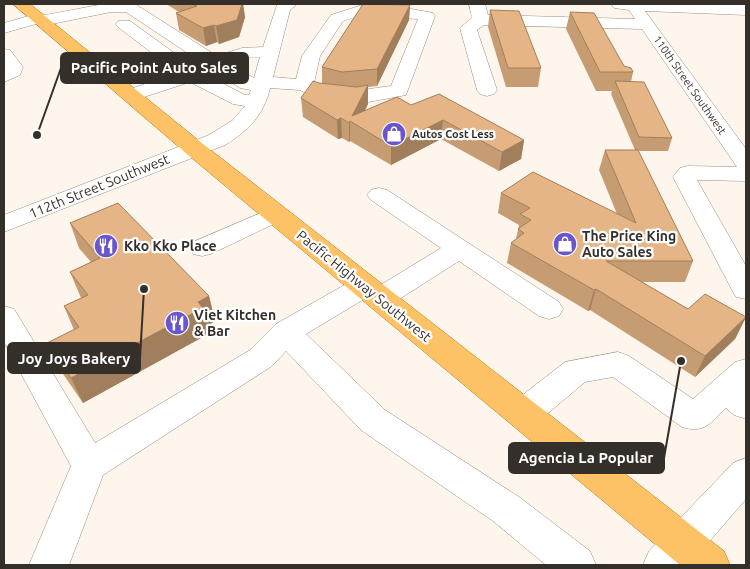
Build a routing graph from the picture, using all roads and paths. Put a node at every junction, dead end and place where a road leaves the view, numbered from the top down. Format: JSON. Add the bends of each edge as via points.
{"nodes":[{"id":1,"x":21,"y":4,"type":"edge"},
{"id":2,"x":289,"y":4,"type":"edge"},
{"id":3,"x":605,"y":5,"type":"edge"},
{"id":4,"x":634,"y":6,"type":"junction"},
{"id":5,"x":103,"y":8,"type":"junction"},
{"id":6,"x":746,"y":10,"type":"edge"},
{"id":7,"x":479,"y":12,"type":"edge"},
{"id":8,"x":41,"y":20,"type":"junction"},
{"id":9,"x":598,"y":23,"type":"junction"},
{"id":10,"x":647,"y":24,"type":"junction"},
{"id":11,"x":4,"y":28,"type":"edge"},
{"id":12,"x":607,"y":39,"type":"edge"},
{"id":13,"x":271,"y":53,"type":"junction"},
{"id":14,"x":4,"y":54,"type":"edge"},
{"id":15,"x":216,"y":64,"type":"junction"},
{"id":16,"x":192,"y":75,"type":"junction"},
{"id":17,"x":4,"y":76,"type":"edge"},
{"id":18,"x":304,"y":85,"type":"junction"},
{"id":19,"x":261,"y":90,"type":"junction"},
{"id":20,"x":486,"y":90,"type":"dead end"},
{"id":21,"x":131,"y":95,"type":"junction"},
{"id":22,"x":195,"y":149,"type":"junction"},
{"id":23,"x":746,"y":164,"type":"edge"},
{"id":24,"x":746,"y":174,"type":"edge"},
{"id":25,"x":379,"y":196,"type":"dead end"},
{"id":26,"x":64,"y":200,"type":"junction"},
{"id":27,"x":275,"y":214,"type":"junction"},
{"id":28,"x":83,"y":221,"type":"edge"},
{"id":29,"x":4,"y":224,"type":"edge"},
{"id":30,"x":202,"y":248,"type":"dead end"},
{"id":31,"x":459,"y":249,"type":"junction"},
{"id":32,"x":743,"y":277,"type":"edge"},
{"id":33,"x":372,"y":292,"type":"junction"},
{"id":34,"x":549,"y":309,"type":"dead end"},
{"id":35,"x":4,"y":316,"type":"edge"},
{"id":36,"x":286,"y":332,"type":"junction"},
{"id":37,"x":739,"y":389,"type":"edge"},
{"id":38,"x":523,"y":414,"type":"junction"},
{"id":39,"x":89,"y":465,"type":"junction"},
{"id":40,"x":746,"y":474,"type":"edge"},
{"id":41,"x":685,"y":558,"type":"edge"},
{"id":42,"x":49,"y":565,"type":"edge"},
{"id":43,"x":576,"y":565,"type":"edge"}],
"edges":[{"from":1,"to":8,"type":"main road","name":"Pacific Highway Southwest"},
{"from":2,"to":13,"type":"street","name":"112th Street Southwest","via":[[282,12]]},
{"from":3,"to":4,"type":"street"},
{"from":4,"to":6,"type":"street"},
{"from":4,"to":10,"type":"street","name":"110th Street Southwest"},
{"from":5,"to":8,"type":"street"},
{"from":5,"to":15,"type":"street","via":[[129,7]]},
{"from":5,"to":16,"type":"street"},
{"from":7,"to":9,"type":"street"},
{"from":7,"to":20,"type":"street","via":[[468,28]]},
{"from":8,"to":11,"type":"street"},
{"from":8,"to":21,"type":"main road","name":"Pacific Highway Southwest"},
{"from":9,"to":10,"type":"street"},
{"from":9,"to":12,"type":"street"},
{"from":10,"to":23,"type":"street","name":"110th Street Southwest"},
{"from":13,"to":15,"type":"street","via":[[234,54]]},
{"from":13,"to":19,"type":"street","name":"112th Street Southwest"},
{"from":14,"to":17,"type":"street","via":[[14,67]]},
{"from":15,"to":19,"type":"street"},
{"from":16,"to":19,"type":"street","via":[[240,100]]},
{"from":16,"to":21,"type":"street"},
{"from":18,"to":18,"type":"street","via":[[320,94],[358,98],[399,92],[427,16],[359,11],[337,18],[311,56]]},
{"from":18,"to":19,"type":"street"},
{"from":19,"to":22,"type":"street","name":"112th Street Southwest","via":[[251,114],[240,126]]},
{"from":21,"to":22,"type":"main road","name":"Pacific Highway Southwest"},
{"from":22,"to":26,"type":"street","name":"112th Street Southwest"},
{"from":22,"to":27,"type":"main road","name":"Pacific Highway Southwest"},
{"from":24,"to":32,"type":"street","via":[[688,173],[684,177]]},
{"from":25,"to":31,"type":"street"},
{"from":26,"to":28,"type":"street"},
{"from":26,"to":29,"type":"street","name":"112th Street Southwest"},
{"from":27,"to":30,"type":"street"},
{"from":27,"to":33,"type":"main road","name":"Pacific Highway Southwest"},
{"from":31,"to":33,"type":"street"},
{"from":31,"to":34,"type":"street"},
{"from":33,"to":36,"type":"street"},
{"from":33,"to":38,"type":"main road","name":"Pacific Highway Southwest"},
{"from":35,"to":39,"type":"street"},
{"from":36,"to":39,"type":"street","via":[[262,358]]},
{"from":36,"to":43,"type":"street","via":[[373,420],[506,509]]},
{"from":37,"to":38,"type":"street","via":[[694,418],[618,364],[576,371]]},
{"from":38,"to":41,"type":"main road","name":"Pacific Highway Southwest"},
{"from":39,"to":42,"type":"street"},
{"from":40,"to":41,"type":"street"}]}
